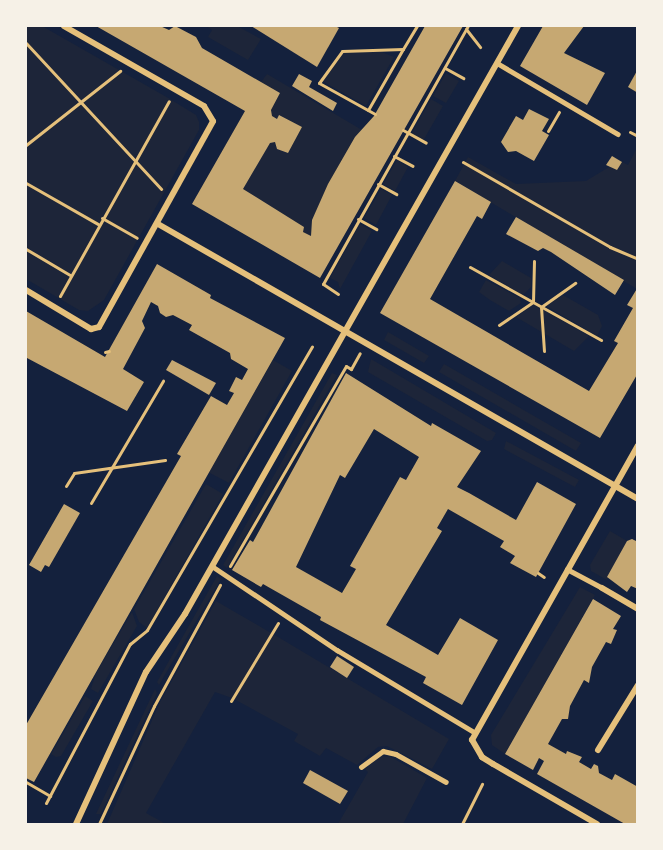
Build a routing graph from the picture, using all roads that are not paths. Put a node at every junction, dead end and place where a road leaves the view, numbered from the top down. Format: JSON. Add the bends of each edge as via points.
{"nodes":[{"id":1,"x":64,"y":26,"type":"edge"},
{"id":2,"x":518,"y":26,"type":"edge"},
{"id":3,"x":497,"y":63,"type":"junction"},
{"id":4,"x":618,"y":134,"type":"dead end"},
{"id":5,"x":158,"y":224,"type":"junction"},
{"id":6,"x":26,"y":290,"type":"edge"},
{"id":7,"x":344,"y":331,"type":"junction"},
{"id":8,"x":638,"y":445,"type":"edge"},
{"id":9,"x":615,"y":486,"type":"junction"},
{"id":10,"x":638,"y":500,"type":"edge"},
{"id":11,"x":212,"y":566,"type":"junction"},
{"id":12,"x":567,"y":569,"type":"junction"},
{"id":13,"x":602,"y":588,"type":"joint"},
{"id":14,"x":638,"y":609,"type":"edge"},
{"id":15,"x":638,"y":685,"type":"edge"},
{"id":16,"x":474,"y":732,"type":"junction"},
{"id":17,"x":598,"y":750,"type":"dead end"},
{"id":18,"x":361,"y":767,"type":"dead end"},
{"id":19,"x":446,"y":782,"type":"dead end"},
{"id":20,"x":76,"y":825,"type":"edge"},
{"id":21,"x":597,"y":825,"type":"edge"}],
"edges":[{"from":1,"to":5,"type":"street","via":[[204,106],[213,121]]},
{"from":2,"to":3,"type":"street"},
{"from":3,"to":4,"type":"lane"},
{"from":3,"to":7,"type":"street"},
{"from":5,"to":6,"type":"street","via":[[106,317],[95,329]]},
{"from":5,"to":7,"type":"street"},
{"from":7,"to":9,"type":"street"},
{"from":7,"to":11,"type":"street"},
{"from":8,"to":9,"type":"street"},
{"from":9,"to":10,"type":"street"},
{"from":9,"to":12,"type":"street"},
{"from":11,"to":16,"type":"lane","via":[[337,650]]},
{"from":11,"to":20,"type":"street","via":[[146,672]]},
{"from":12,"to":13,"type":"lane"},
{"from":12,"to":16,"type":"street"},
{"from":13,"to":14,"type":"street"},
{"from":15,"to":17,"type":"street"},
{"from":16,"to":21,"type":"street","via":[[474,746],[493,765]]},
{"from":18,"to":19,"type":"lane","via":[[383,751]]}]}
